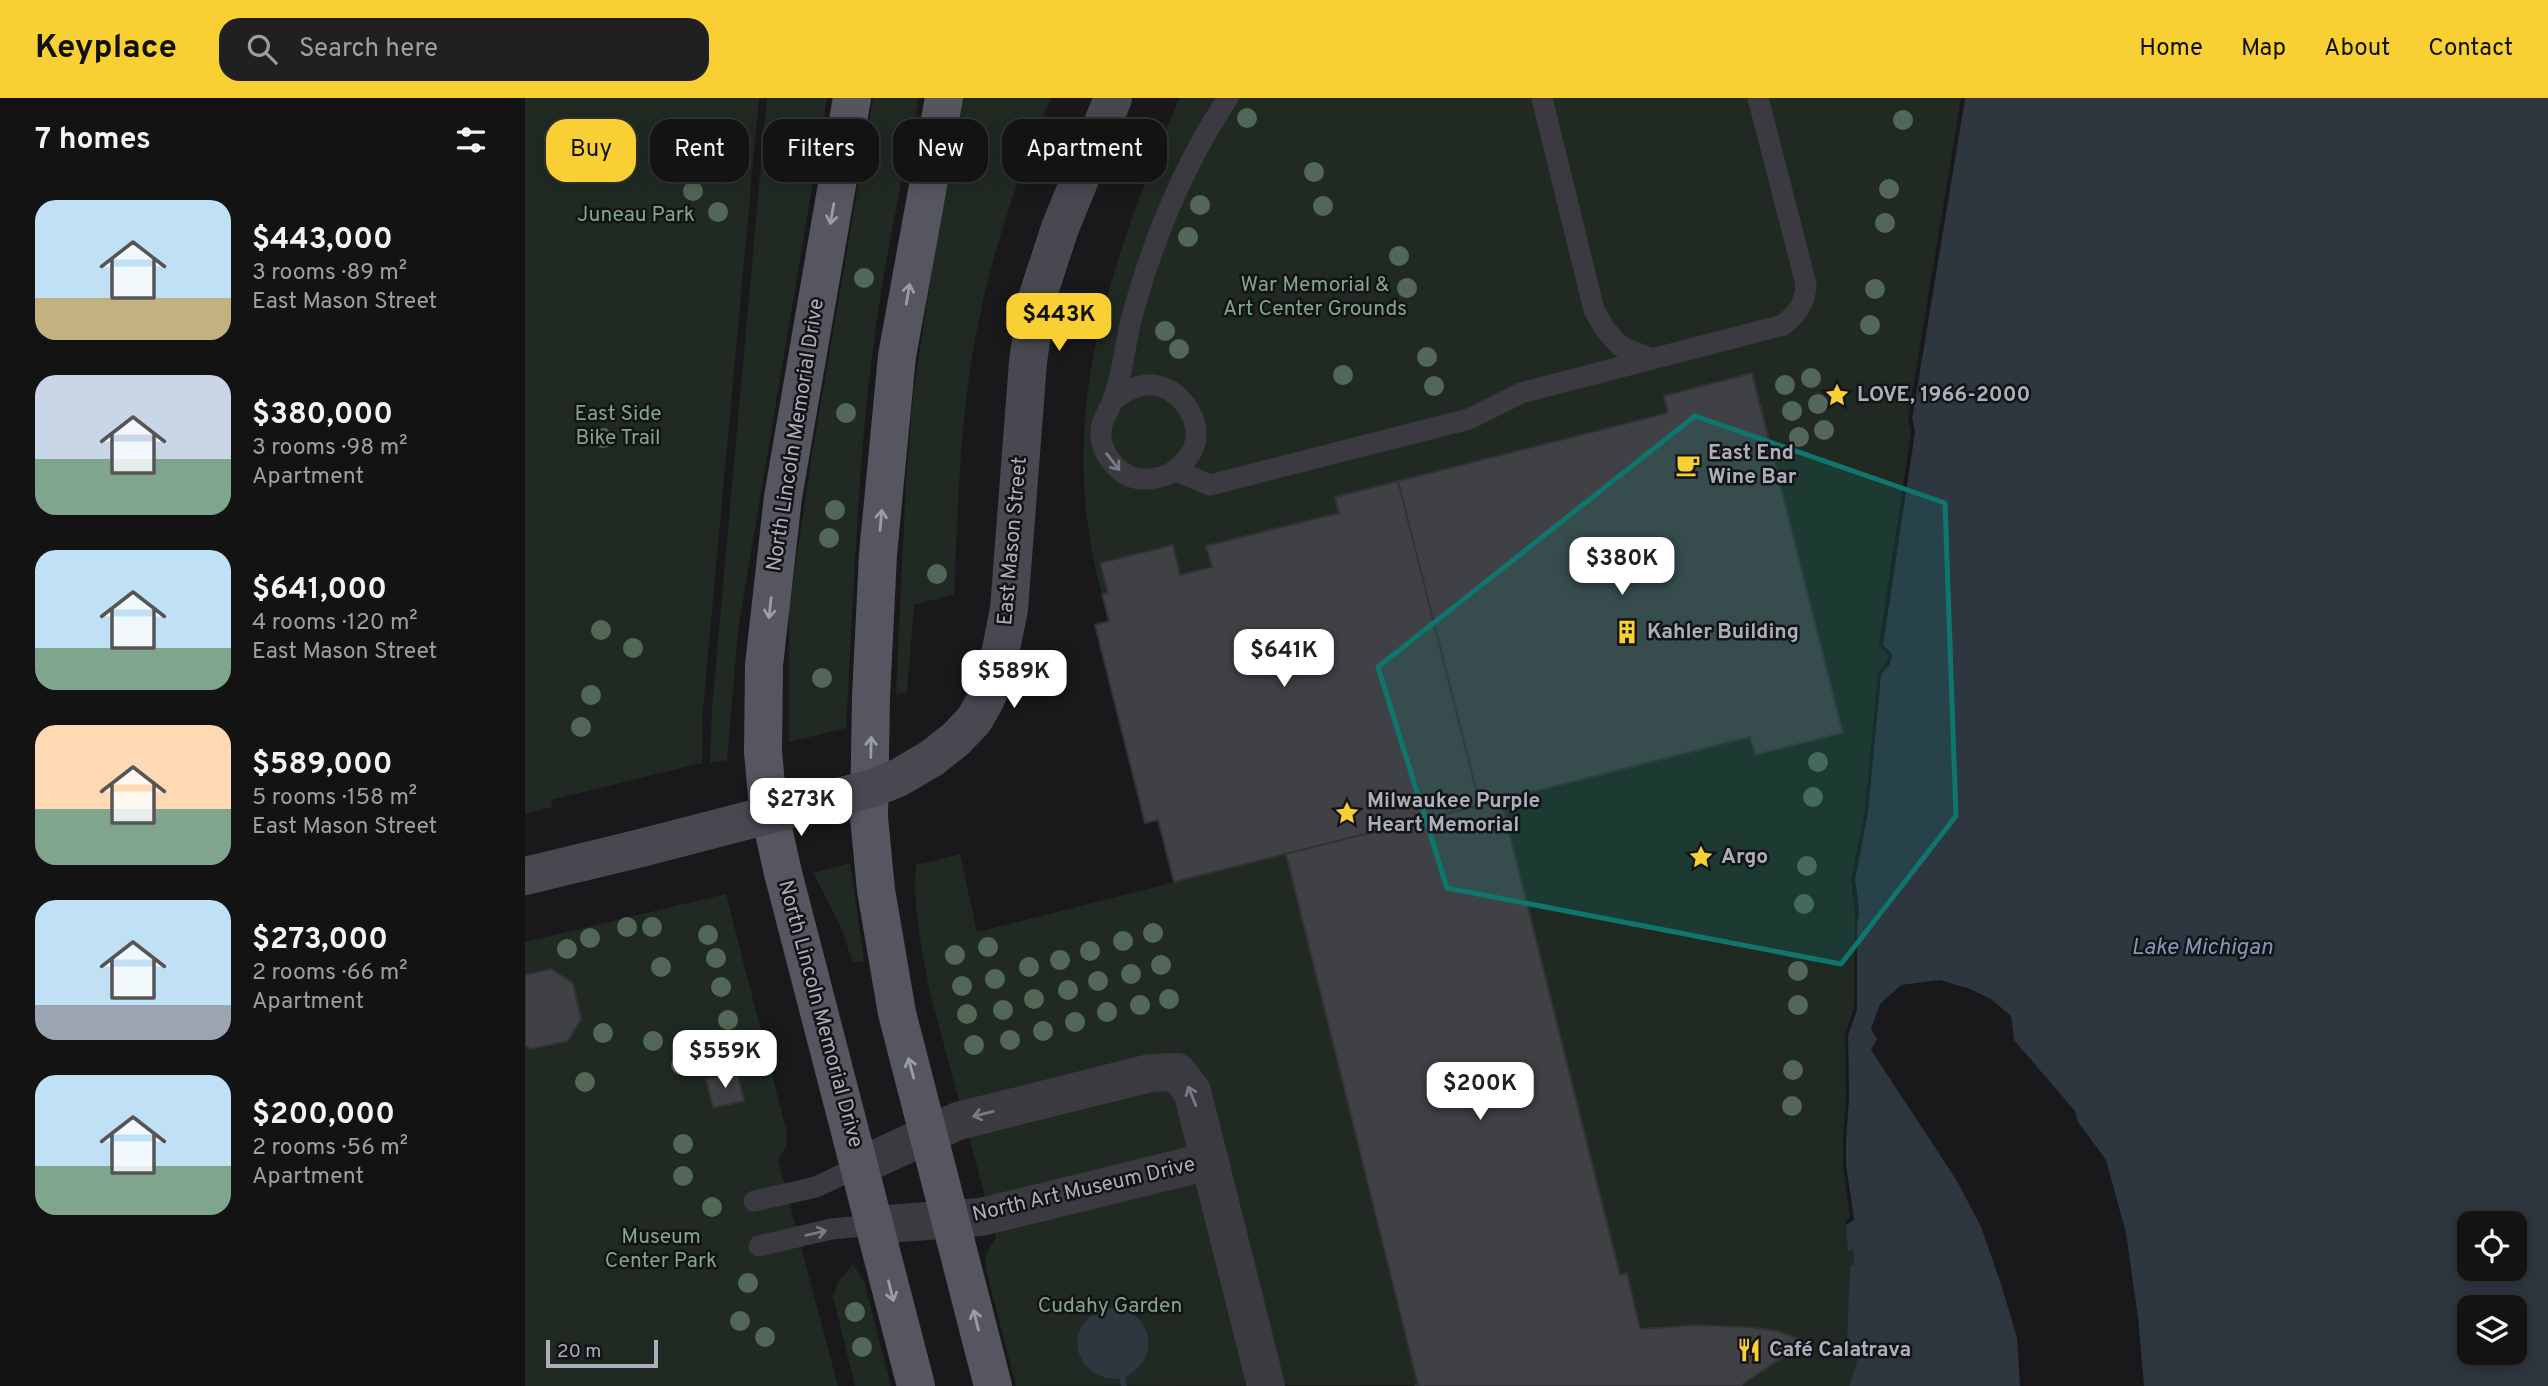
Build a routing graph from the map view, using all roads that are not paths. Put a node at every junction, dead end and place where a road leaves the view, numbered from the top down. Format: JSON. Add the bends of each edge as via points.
{"nodes":[{"id":1,"x":852,"y":98,"type":"edge"},
{"id":2,"x":944,"y":98,"type":"edge"},
{"id":3,"x":1113,"y":98,"type":"edge"},
{"id":4,"x":1228,"y":98,"type":"edge"},
{"id":5,"x":1542,"y":98,"type":"edge"},
{"id":6,"x":1758,"y":98,"type":"edge"},
{"id":7,"x":1652,"y":359,"type":"junction"},
{"id":8,"x":1113,"y":400,"type":"junction"},
{"id":9,"x":1177,"y":471,"type":"junction"},
{"id":10,"x":525,"y":876,"type":"edge"},
{"id":11,"x":928,"y":1135,"type":"junction"},
{"id":12,"x":1210,"y":1161,"type":"junction"},
{"id":13,"x":860,"y":1166,"type":"junction"},
{"id":14,"x":754,"y":1201,"type":"dead end"},
{"id":15,"x":950,"y":1220,"type":"junction"},
{"id":16,"x":874,"y":1225,"type":"junction"},
{"id":17,"x":759,"y":1246,"type":"dead end"},
{"id":18,"x":916,"y":1386,"type":"edge"},
{"id":19,"x":993,"y":1386,"type":"edge"},
{"id":20,"x":1266,"y":1386,"type":"edge"}],
"edges":[{"from":1,"to":13,"type":"main road","name":"North Lincoln Memorial Drive","one_way":true,"via":[[783,497],[764,665],[763,752],[780,860]]},
{"from":11,"to":2,"type":"main road","one_way":true,"via":[[897,1013],[869,817],[878,554],[897,356]]},
{"from":3,"to":10,"type":"street","name":"East Mason Street","bridge":true,"via":[[1037,298],[1009,609],[996,674],[974,720],[932,758],[873,788]]},
{"from":4,"to":8,"type":"lane","via":[[1193,154],[1147,266]]},
{"from":5,"to":7,"type":"lane","via":[[1594,310],[1620,346]]},
{"from":6,"to":7,"type":"lane","via":[[1806,284],[1805,299],[1797,314],[1783,325]]},
{"from":7,"to":9,"type":"lane","via":[[1521,393],[1469,419],[1210,485]]},
{"from":8,"to":9,"type":"lane","one_way":true,"via":[[1103,418],[1101,438],[1107,456],[1120,471],[1139,480]]},
{"from":8,"to":9,"type":"lane","via":[[1131,388],[1152,385],[1173,392],[1189,408],[1196,430],[1192,453]]},
{"from":12,"to":11,"type":"street","name":"North Art Museum Drive","one_way":true,"via":[[1192,1091],[1177,1072],[1150,1073],[958,1121]]},
{"from":11,"to":13,"type":"street","name":"North Art Museum Drive"},
{"from":11,"to":15,"type":"main road"},
{"from":12,"to":15,"type":"street","name":"North Art Museum Drive","via":[[981,1217]]},
{"from":12,"to":20,"type":"street","name":"North Art Museum Drive"},
{"from":13,"to":14,"type":"lane","via":[[817,1187]]},
{"from":13,"to":16,"type":"main road","name":"North Lincoln Memorial Drive"},
{"from":15,"to":16,"type":"street","name":"North Art Museum Drive"},
{"from":19,"to":15,"type":"main road","one_way":true},
{"from":17,"to":16,"type":"lane","one_way":true,"via":[[831,1229]]},
{"from":16,"to":18,"type":"main road","name":"North Lincoln Memorial Drive","one_way":true}]}
